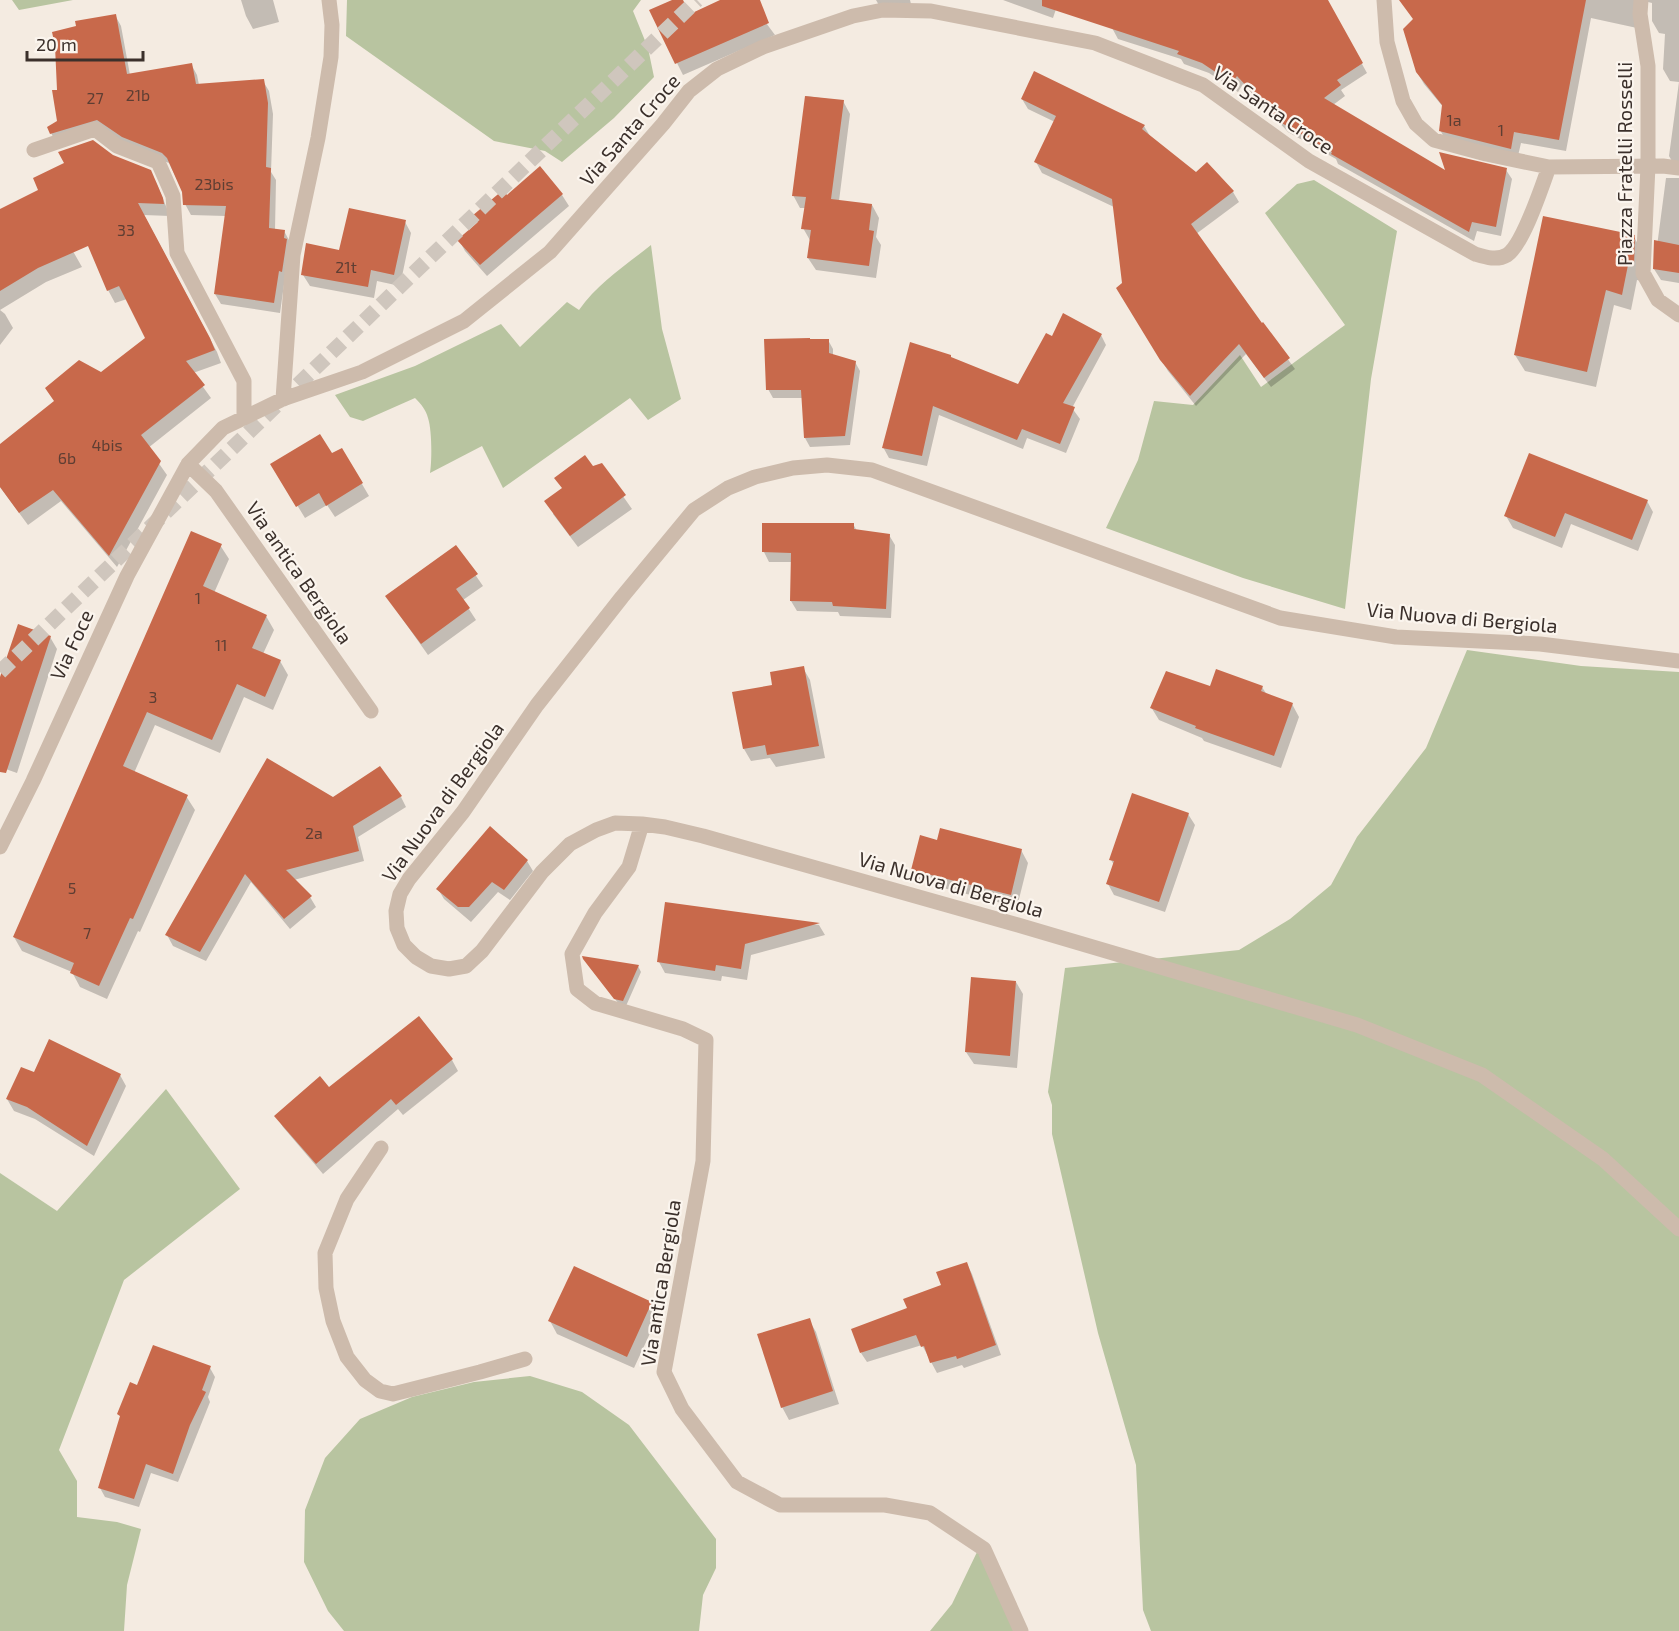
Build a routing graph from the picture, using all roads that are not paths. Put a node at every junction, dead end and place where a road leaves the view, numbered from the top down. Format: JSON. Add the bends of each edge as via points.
{"nodes":[{"id":1,"x":329,"y":0,"type":"edge"},
{"id":2,"x":1384,"y":0,"type":"edge"},
{"id":3,"x":1641,"y":0,"type":"edge"},
{"id":4,"x":34,"y":150,"type":"dead end"},
{"id":5,"x":1655,"y":166,"type":"junction"},
{"id":6,"x":1549,"y":167,"type":"junction"},
{"id":7,"x":1679,"y":168,"type":"edge"},
{"id":8,"x":1679,"y":315,"type":"edge"},
{"id":9,"x":283,"y":399,"type":"junction"},
{"id":10,"x":244,"y":418,"type":"junction"},
{"id":11,"x":188,"y":464,"type":"junction"},
{"id":12,"x":1679,"y":661,"type":"edge"},
{"id":13,"x":371,"y":711,"type":"dead end"},
{"id":14,"x":642,"y":824,"type":"junction"},
{"id":15,"x":0,"y":847,"type":"edge"},
{"id":16,"x":381,"y":1148,"type":"dead end"},
{"id":17,"x":1679,"y":1229,"type":"edge"},
{"id":18,"x":525,"y":1359,"type":"dead end"},
{"id":19,"x":1021,"y":1631,"type":"edge"}],
"edges":[{"from":1,"to":9,"type":"street","via":[[331,57],[293,255]]},
{"from":2,"to":6,"type":"street","via":[[1388,42],[1403,101],[1416,124],[1434,140]]},
{"from":3,"to":5,"type":"street","name":"Piazza Fratelli Rosselli"},
{"from":4,"to":10,"type":"street","via":[[95,129],[117,146],[159,162],[173,196],[177,253],[244,381]]},
{"from":5,"to":6,"type":"street"},
{"from":5,"to":7,"type":"street"},
{"from":5,"to":8,"type":"street","name":"Piazza Fratelli Rosselli","via":[[1643,273],[1658,300]]},
{"from":6,"to":9,"type":"street","name":"Via Santa Croce","via":[[1517,244],[1507,255],[1494,259],[1475,254],[1309,161],[1203,85],[1095,43],[931,10],[883,10],[853,16],[763,47],[717,69],[688,91],[550,252],[464,321],[362,372]]},
{"from":9,"to":10,"type":"street","name":"Via Santa Croce"},
{"from":10,"to":11,"type":"street","name":"Via Santa Croce","via":[[223,428]]},
{"from":11,"to":13,"type":"street","name":"Via antica Bergiola","via":[[216,491]]},
{"from":11,"to":15,"type":"street","name":"Via Foce","via":[[127,576]]},
{"from":12,"to":14,"type":"street","name":"Via Nuova di Bergiola","via":[[1539,644],[1396,637],[1280,618],[872,470],[826,465],[793,468],[728,488],[694,510],[622,597],[537,705],[400,894],[397,928],[404,945],[431,966],[466,966],[482,951],[542,872],[570,844],[615,823]]},
{"from":14,"to":17,"type":"street","name":"Via Nuova di Bergiola","via":[[760,852],[1357,1025],[1482,1075],[1603,1158]]},
{"from":14,"to":19,"type":"street","name":"Via antica Bergiola","via":[[629,867],[595,913],[572,954],[577,989],[595,1003],[683,1029],[706,1040],[703,1161],[664,1372],[682,1409],[737,1482],[780,1505],[885,1504],[930,1513],[984,1550]]},
{"from":16,"to":18,"type":"street","via":[[347,1199],[325,1253],[326,1288],[347,1358],[365,1380],[380,1391],[393,1394]]}]}
